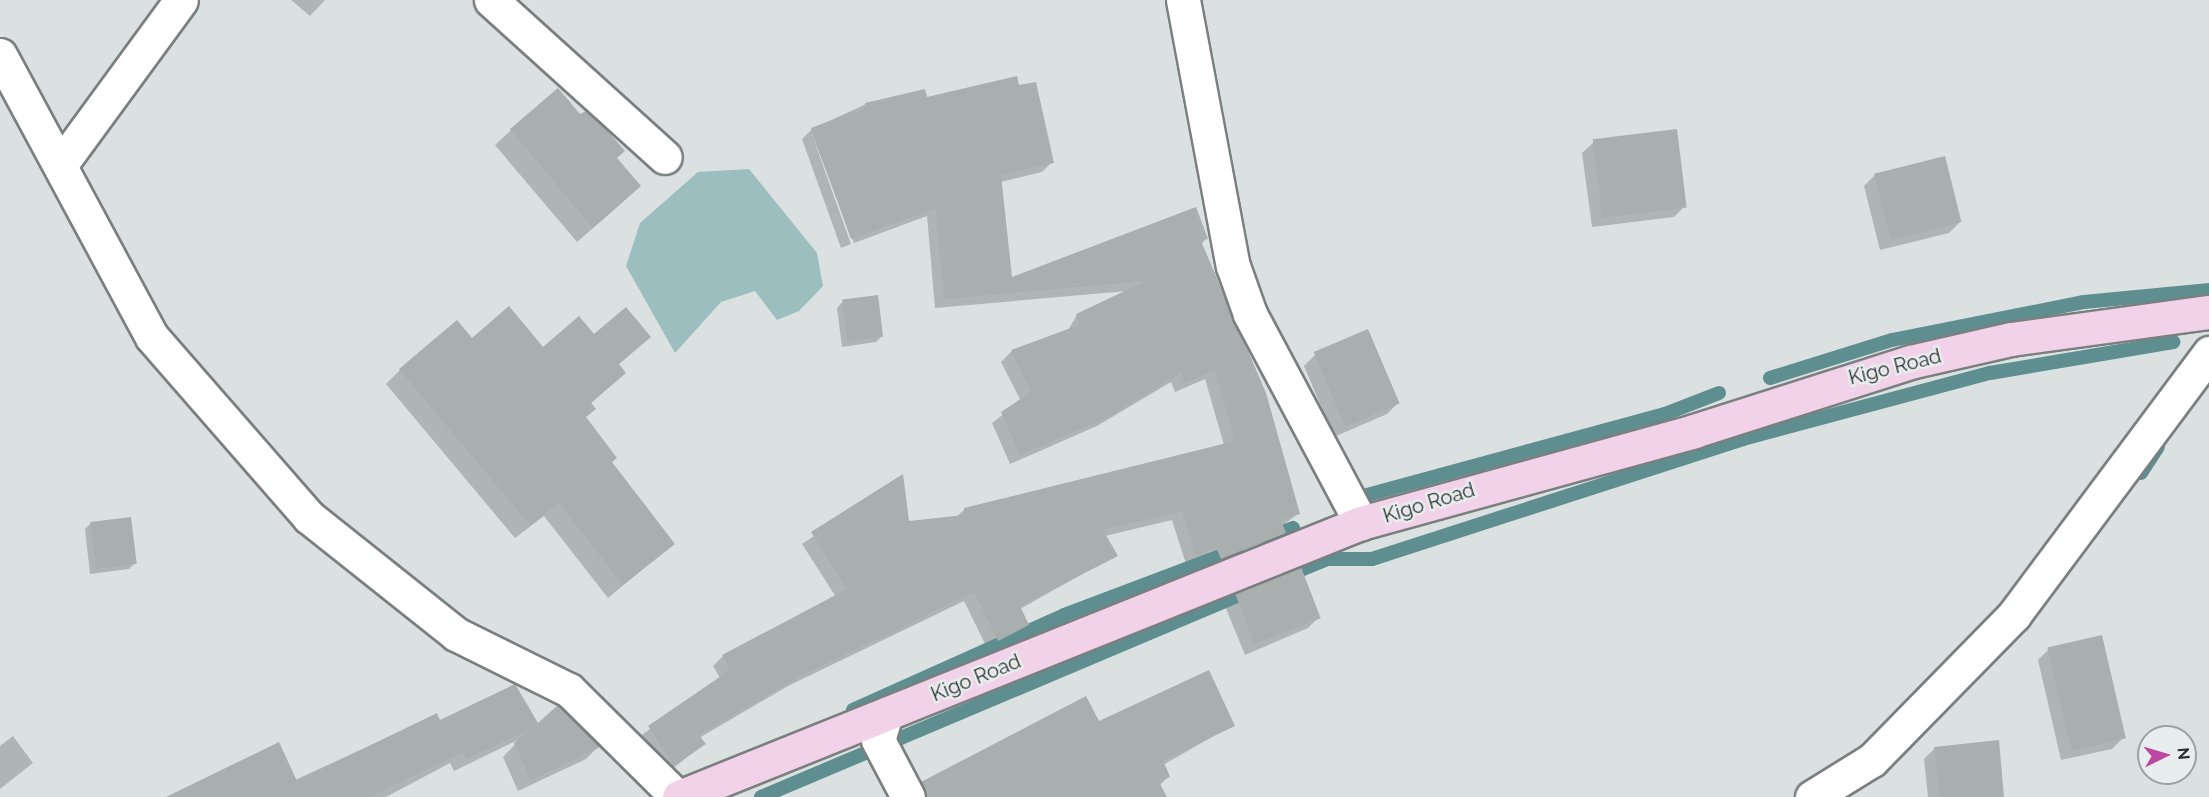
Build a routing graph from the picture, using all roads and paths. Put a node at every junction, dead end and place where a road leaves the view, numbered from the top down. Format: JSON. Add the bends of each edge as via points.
{"nodes":[{"id":1,"x":181,"y":0,"type":"edge"},
{"id":2,"x":491,"y":0,"type":"edge"},
{"id":3,"x":1182,"y":0,"type":"edge"},
{"id":4,"x":0,"y":56,"type":"edge"},
{"id":5,"x":665,"y":158,"type":"dead end"},
{"id":6,"x":61,"y":164,"type":"junction"},
{"id":7,"x":2209,"y":312,"type":"edge"},
{"id":8,"x":2209,"y":353,"type":"edge"},
{"id":9,"x":1361,"y":523,"type":"junction"},
{"id":10,"x":886,"y":714,"type":"junction"},
{"id":11,"x":678,"y":797,"type":"edge"},
{"id":12,"x":908,"y":797,"type":"edge"},
{"id":13,"x":1812,"y":797,"type":"edge"}],
"edges":[{"from":1,"to":6,"type":"street"},
{"from":2,"to":5,"type":"street"},
{"from":3,"to":9,"type":"street","via":[[1236,276],[1250,314]]},
{"from":4,"to":6,"type":"street"},
{"from":6,"to":11,"type":"street","via":[[152,336],[309,518],[456,634],[569,690]]},
{"from":7,"to":9,"type":"street","name":"Kigo Road","via":[[2011,339],[1910,362],[1694,431]]},
{"from":8,"to":13,"type":"street","via":[[2014,615],[1872,760]]},
{"from":9,"to":10,"type":"street","name":"Kigo Road"},
{"from":10,"to":11,"type":"street","name":"Kigo Road"},
{"from":10,"to":12,"type":"street","via":[[878,740]]}]}
